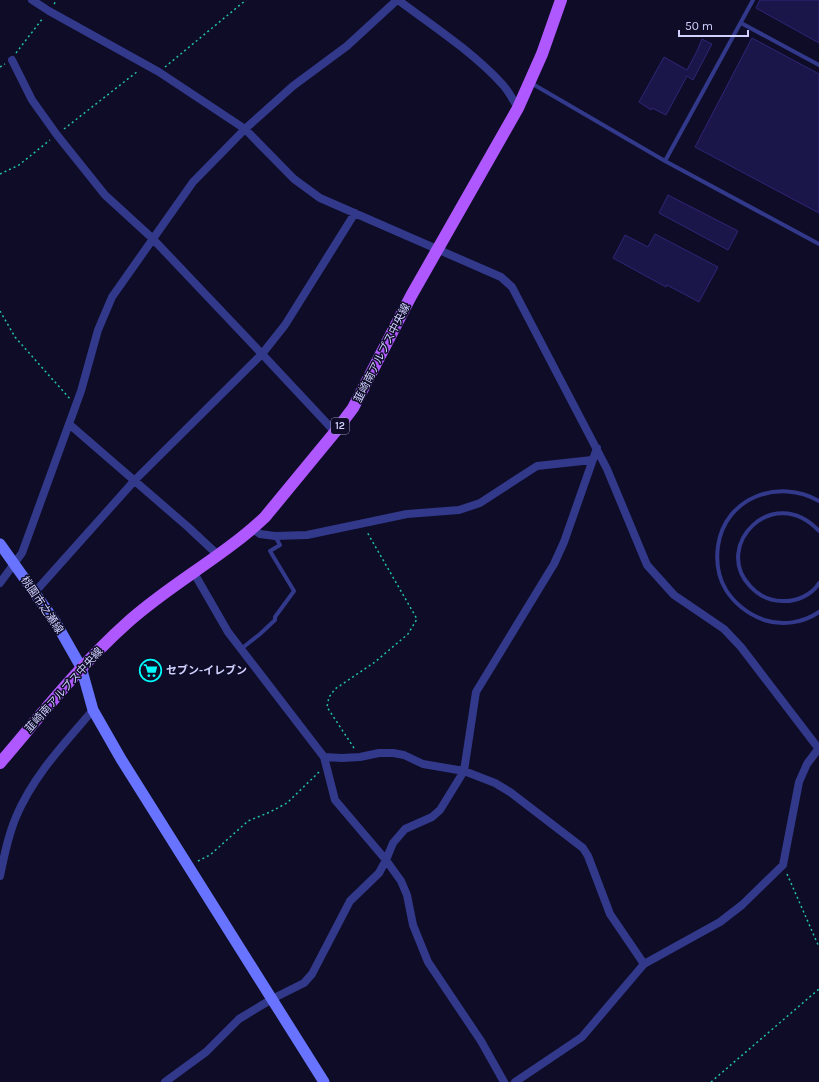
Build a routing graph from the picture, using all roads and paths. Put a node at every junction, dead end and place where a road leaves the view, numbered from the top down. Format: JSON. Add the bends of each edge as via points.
{"nodes":[{"id":1,"x":32,"y":0,"type":"edge"},
{"id":2,"x":57,"y":0,"type":"edge"},
{"id":3,"x":246,"y":0,"type":"edge"},
{"id":4,"x":397,"y":0,"type":"edge"},
{"id":5,"x":561,"y":0,"type":"edge"},
{"id":6,"x":753,"y":0,"type":"edge"},
{"id":7,"x":49,"y":12,"type":"junction"},
{"id":8,"x":741,"y":23,"type":"junction"},
{"id":9,"x":12,"y":60,"type":"junction"},
{"id":10,"x":145,"y":64,"type":"junction"},
{"id":11,"x":819,"y":65,"type":"edge"},
{"id":12,"x":0,"y":67,"type":"edge"},
{"id":13,"x":159,"y":72,"type":"junction"},
{"id":14,"x":530,"y":83,"type":"junction"},
{"id":15,"x":518,"y":108,"type":"junction"},
{"id":16,"x":245,"y":129,"type":"junction"},
{"id":17,"x":56,"y":135,"type":"junction"},
{"id":18,"x":665,"y":161,"type":"junction"},
{"id":19,"x":0,"y":174,"type":"edge"},
{"id":20,"x":355,"y":213,"type":"junction"},
{"id":21,"x":152,"y":238,"type":"junction"},
{"id":22,"x":819,"y":244,"type":"edge"},
{"id":23,"x":437,"y":249,"type":"junction"},
{"id":24,"x":0,"y":311,"type":"edge"},
{"id":25,"x":262,"y":354,"type":"junction"},
{"id":26,"x":76,"y":406,"type":"junction"},
{"id":27,"x":69,"y":424,"type":"junction"},
{"id":28,"x":335,"y":432,"type":"junction"},
{"id":29,"x":597,"y":448,"type":"junction"},
{"id":30,"x":592,"y":460,"type":"junction"},
{"id":31,"x":135,"y":480,"type":"junction"},
{"id":32,"x":819,"y":500,"type":"edge"},
{"id":33,"x":362,"y":523,"type":"junction"},
{"id":34,"x":253,"y":528,"type":"junction"},
{"id":35,"x":819,"y":531,"type":"edge"},
{"id":36,"x":275,"y":536,"type":"junction"},
{"id":37,"x":0,"y":544,"type":"edge"},
{"id":38,"x":218,"y":555,"type":"junction"},
{"id":39,"x":14,"y":565,"type":"junction"},
{"id":40,"x":194,"y":572,"type":"junction"},
{"id":41,"x":819,"y":583,"type":"edge"},
{"id":42,"x":0,"y":584,"type":"edge"},
{"id":43,"x":34,"y":593,"type":"junction"},
{"id":44,"x":819,"y":612,"type":"edge"},
{"id":45,"x":241,"y":648,"type":"junction"},
{"id":46,"x":81,"y":667,"type":"junction"},
{"id":47,"x":93,"y":710,"type":"junction"},
{"id":48,"x":819,"y":748,"type":"edge"},
{"id":49,"x":324,"y":757,"type":"junction"},
{"id":50,"x":360,"y":757,"type":"junction"},
{"id":51,"x":0,"y":763,"type":"edge"},
{"id":52,"x":326,"y":766,"type":"junction"},
{"id":53,"x":464,"y":772,"type":"junction"},
{"id":54,"x":386,"y":860,"type":"junction"},
{"id":55,"x":783,"y":865,"type":"junction"},
{"id":56,"x":189,"y":866,"type":"junction"},
{"id":57,"x":0,"y":876,"type":"edge"},
{"id":58,"x":819,"y":947,"type":"edge"},
{"id":59,"x":644,"y":964,"type":"junction"},
{"id":60,"x":819,"y":989,"type":"edge"},
{"id":61,"x":272,"y":999,"type":"junction"},
{"id":62,"x":165,"y":1082,"type":"edge"},
{"id":63,"x":324,"y":1082,"type":"edge"},
{"id":64,"x":504,"y":1082,"type":"edge"},
{"id":65,"x":515,"y":1082,"type":"edge"},
{"id":66,"x":710,"y":1082,"type":"edge"}],
"edges":[{"from":1,"to":7,"type":"street"},
{"from":2,"to":7,"type":"path"},
{"from":3,"to":13,"type":"path"},
{"from":4,"to":15,"type":"street","via":[[485,67],[504,86]]},
{"from":4,"to":16,"type":"street","via":[[347,46],[293,86]]},
{"from":5,"to":14,"type":"main road","name":"韮崎南アルプス中央線","number":"12"},
{"from":6,"to":8,"type":"lane"},
{"from":7,"to":9,"type":"path"},
{"from":7,"to":10,"type":"street"},
{"from":8,"to":11,"type":"lane"},
{"from":8,"to":18,"type":"lane"},
{"from":9,"to":12,"type":"path"},
{"from":9,"to":17,"type":"street","via":[[32,100]]},
{"from":10,"to":13,"type":"street"},
{"from":10,"to":17,"type":"path"},
{"from":13,"to":16,"type":"street"},
{"from":14,"to":15,"type":"main road","name":"韮崎南アルプス中央線","number":"12"},
{"from":14,"to":18,"type":"lane"},
{"from":15,"to":23,"type":"main road","name":"韮崎南アルプス中央線","number":"12"},
{"from":16,"to":20,"type":"street","via":[[294,179],[320,198]]},
{"from":16,"to":21,"type":"street","via":[[193,182]]},
{"from":17,"to":19,"type":"path","via":[[19,165]]},
{"from":17,"to":21,"type":"street","via":[[105,194]]},
{"from":18,"to":22,"type":"lane"},
{"from":20,"to":23,"type":"street"},
{"from":20,"to":25,"type":"street","via":[[286,326]]},
{"from":21,"to":25,"type":"street"},
{"from":21,"to":26,"type":"street","via":[[112,297],[98,330]]},
{"from":23,"to":28,"type":"main road","name":"韮崎南アルプス中央線","number":"12","via":[[353,408]]},
{"from":23,"to":29,"type":"street","via":[[501,277],[512,287]]},
{"from":24,"to":26,"type":"path","via":[[15,337]]},
{"from":25,"to":28,"type":"street"},
{"from":25,"to":31,"type":"street"},
{"from":26,"to":27,"type":"street"},
{"from":27,"to":31,"type":"street"},
{"from":27,"to":39,"type":"street","via":[[22,553]]},
{"from":28,"to":34,"type":"main road","name":"韮崎南アルプス中央線","number":"12"},
{"from":29,"to":30,"type":"street"},
{"from":29,"to":48,"type":"street","via":[[647,564],[674,595],[724,629],[741,647]]},
{"from":30,"to":33,"type":"street","via":[[537,466],[480,504],[459,510],[407,514]]},
{"from":30,"to":53,"type":"street","via":[[554,564],[476,692]]},
{"from":31,"to":38,"type":"street"},
{"from":31,"to":43,"type":"street"},
{"from":32,"to":44,"type":"lane","via":[[789,491],[774,491],[752,498],[734,512],[725,525],[719,539],[717,554],[718,570],[731,598],[755,617],[785,623],[800,621]]},
{"from":33,"to":36,"type":"street","via":[[307,535]]},
{"from":33,"to":50,"type":"path","via":[[416,619],[408,634],[376,662],[335,689],[329,697],[327,707]]},
{"from":34,"to":36,"type":"street","via":[[260,534]]},
{"from":34,"to":38,"type":"main road","name":"韮崎南アルプス中央線","number":"12"},
{"from":35,"to":41,"type":"lane","via":[[802,517],[790,513],[768,515],[749,529],[739,550],[739,561],[747,583],[764,598],[787,602],[798,599],[809,594]]},
{"from":36,"to":45,"type":"lane","via":[[280,545],[270,551],[294,591],[275,620]]},
{"from":37,"to":39,"type":"street","name":"桃園市之瀬線"},
{"from":38,"to":40,"type":"main road","name":"韮崎南アルプス中央線","number":"12"},
{"from":39,"to":42,"type":"street"},
{"from":39,"to":43,"type":"street","name":"桃園市之瀬線"},
{"from":40,"to":45,"type":"street","via":[[228,632]]},
{"from":40,"to":46,"type":"main road","name":"韮崎南アルプス中央線","number":"12","via":[[127,623]]},
{"from":43,"to":46,"type":"street","name":"桃園市之瀬線","via":[[56,623]]},
{"from":45,"to":49,"type":"street"},
{"from":46,"to":47,"type":"street","name":"桃園市之瀬線"},
{"from":46,"to":51,"type":"main road","name":"韮崎南アルプス中央線","number":"12"},
{"from":47,"to":56,"type":"street","name":"桃園市之瀬線"},
{"from":47,"to":57,"type":"street","via":[[47,764],[31,788],[16,817]]},
{"from":48,"to":55,"type":"street","via":[[807,764],[799,782]]},
{"from":49,"to":50,"type":"street"},
{"from":49,"to":52,"type":"street"},
{"from":50,"to":53,"type":"street","via":[[394,752],[423,764]]},
{"from":52,"to":54,"type":"street","via":[[335,800]]},
{"from":52,"to":56,"type":"path","via":[[287,803],[248,821],[210,854]]},
{"from":53,"to":54,"type":"street","via":[[440,810],[432,817],[405,829],[393,843]]},
{"from":53,"to":59,"type":"street","via":[[495,783],[510,792],[582,848],[588,856],[610,914]]},
{"from":54,"to":61,"type":"street","via":[[379,873],[350,900],[312,974],[304,983]]},
{"from":54,"to":64,"type":"street","via":[[401,881],[407,895],[413,925],[428,962],[481,1041]]},
{"from":55,"to":58,"type":"path"},
{"from":55,"to":59,"type":"street","via":[[742,905],[720,922]]},
{"from":56,"to":61,"type":"street","name":"桃園市之瀬線"},
{"from":59,"to":65,"type":"street","via":[[582,1037]]},
{"from":60,"to":66,"type":"path"},
{"from":61,"to":62,"type":"street","via":[[239,1019],[206,1052]]},
{"from":61,"to":63,"type":"street","name":"桃園市之瀬線"}]}
